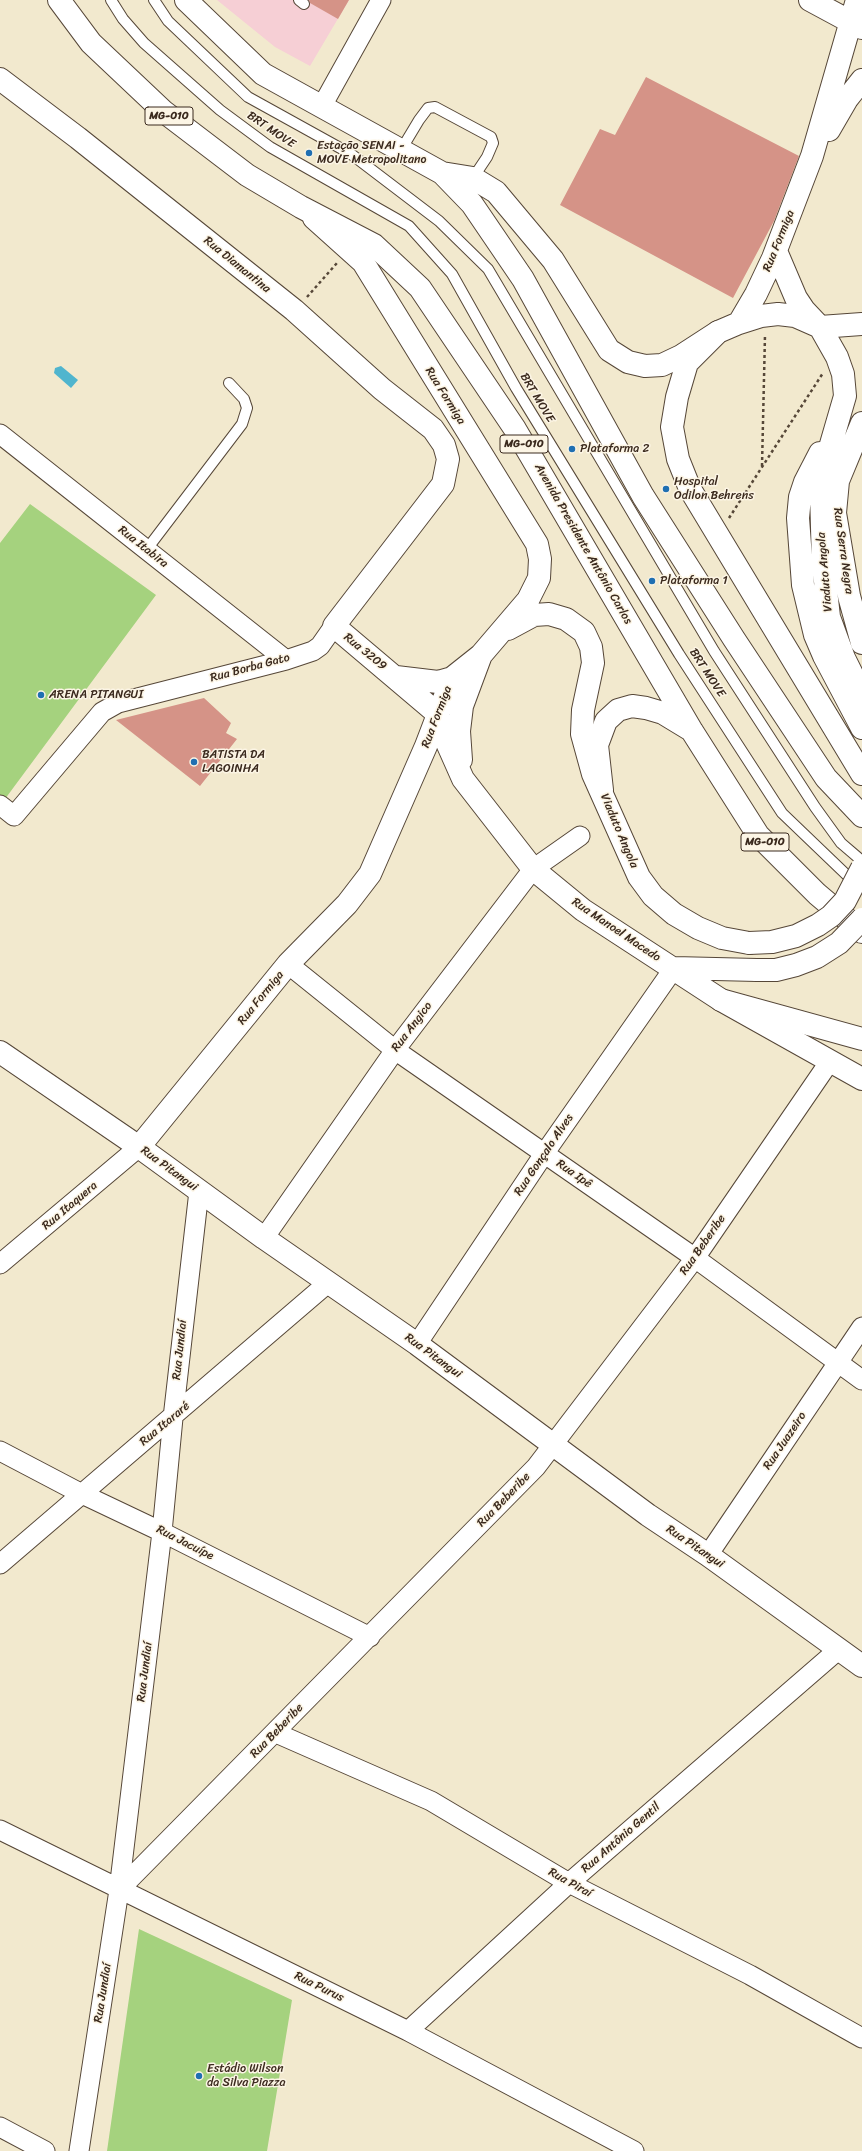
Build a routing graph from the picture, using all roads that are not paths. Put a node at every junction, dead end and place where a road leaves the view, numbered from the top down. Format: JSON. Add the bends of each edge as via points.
{"nodes":[{"id":1,"x":59,"y":0,"type":"edge"},
{"id":2,"x":111,"y":0,"type":"edge"},
{"id":3,"x":154,"y":0,"type":"edge"},
{"id":4,"x":186,"y":0,"type":"edge"},
{"id":5,"x":381,"y":0,"type":"edge"},
{"id":6,"x":810,"y":0,"type":"edge"},
{"id":7,"x":858,"y":0,"type":"edge"},
{"id":8,"x":857,"y":25,"type":"edge"},
{"id":9,"x":0,"y":79,"type":"edge"},
{"id":10,"x":862,"y":80,"type":"edge"},
{"id":11,"x":322,"y":106,"type":"junction"},
{"id":12,"x":401,"y":150,"type":"junction"},
{"id":13,"x":812,"y":156,"type":"junction"},
{"id":14,"x":442,"y":173,"type":"junction"},
{"id":15,"x":473,"y":178,"type":"junction"},
{"id":16,"x":301,"y":207,"type":"junction"},
{"id":17,"x":776,"y":251,"type":"junction"},
{"id":18,"x":739,"y":323,"type":"junction"},
{"id":19,"x":862,"y":324,"type":"edge"},
{"id":20,"x":820,"y":327,"type":"junction"},
{"id":21,"x":718,"y":332,"type":"junction"},
{"id":22,"x":229,"y":383,"type":"dead end"},
{"id":23,"x":839,"y":415,"type":"junction"},
{"id":24,"x":860,"y":430,"type":"edge"},
{"id":25,"x":0,"y":434,"type":"edge"},
{"id":26,"x":446,"y":470,"type":"joint"},
{"id":27,"x":821,"y":484,"type":"junction"},
{"id":28,"x":147,"y":549,"type":"junction"},
{"id":29,"x":334,"y":626,"type":"junction"},
{"id":30,"x":498,"y":634,"type":"junction"},
{"id":31,"x":862,"y":643,"type":"edge"},
{"id":32,"x":480,"y":655,"type":"junction"},
{"id":33,"x":286,"y":660,"type":"junction"},
{"id":34,"x":396,"y":677,"type":"junction"},
{"id":35,"x":452,"y":678,"type":"junction"},
{"id":36,"x":862,"y":694,"type":"edge"},
{"id":37,"x":438,"y":714,"type":"junction"},
{"id":38,"x":862,"y":728,"type":"edge"},
{"id":39,"x":692,"y":731,"type":"junction"},
{"id":40,"x":862,"y":774,"type":"edge"},
{"id":41,"x":463,"y":779,"type":"junction"},
{"id":42,"x":602,"y":790,"type":"junction"},
{"id":43,"x":7,"y":811,"type":"edge"},
{"id":44,"x":862,"y":816,"type":"edge"},
{"id":45,"x":580,"y":836,"type":"dead end"},
{"id":46,"x":862,"y":861,"type":"edge"},
{"id":47,"x":862,"y":868,"type":"edge"},
{"id":48,"x":533,"y":869,"type":"junction"},
{"id":49,"x":862,"y":890,"type":"edge"},
{"id":50,"x":862,"y":919,"type":"edge"},
{"id":51,"x":862,"y":932,"type":"edge"},
{"id":52,"x":288,"y":964,"type":"junction"},
{"id":53,"x":674,"y":968,"type":"junction"},
{"id":54,"x":721,"y":1000,"type":"junction"},
{"id":55,"x":862,"y":1039,"type":"edge"},
{"id":56,"x":395,"y":1050,"type":"junction"},
{"id":57,"x":0,"y":1052,"type":"edge"},
{"id":58,"x":830,"y":1061,"type":"junction"},
{"id":59,"x":862,"y":1078,"type":"edge"},
{"id":60,"x":139,"y":1147,"type":"junction"},
{"id":61,"x":544,"y":1154,"type":"junction"},
{"id":62,"x":199,"y":1191,"type":"junction"},
{"id":63,"x":264,"y":1238,"type":"junction"},
{"id":64,"x":694,"y":1258,"type":"junction"},
{"id":65,"x":0,"y":1264,"type":"edge"},
{"id":66,"x":329,"y":1282,"type":"junction"},
{"id":67,"x":862,"y":1327,"type":"edge"},
{"id":68,"x":417,"y":1344,"type":"junction"},
{"id":69,"x":837,"y":1362,"type":"junction"},
{"id":70,"x":862,"y":1380,"type":"edge"},
{"id":71,"x":173,"y":1418,"type":"junction"},
{"id":72,"x":553,"y":1446,"type":"junction"},
{"id":73,"x":0,"y":1451,"type":"edge"},
{"id":74,"x":82,"y":1494,"type":"junction"},
{"id":75,"x":162,"y":1532,"type":"junction"},
{"id":76,"x":708,"y":1555,"type":"junction"},
{"id":77,"x":0,"y":1564,"type":"edge"},
{"id":78,"x":370,"y":1637,"type":"junction"},
{"id":79,"x":838,"y":1650,"type":"junction"},
{"id":80,"x":862,"y":1666,"type":"edge"},
{"id":81,"x":276,"y":1733,"type":"junction"},
{"id":82,"x":0,"y":1830,"type":"edge"},
{"id":83,"x":569,"y":1883,"type":"junction"},
{"id":84,"x":119,"y":1890,"type":"junction"},
{"id":85,"x":408,"y":2031,"type":"junction"},
{"id":86,"x":862,"y":2038,"type":"edge"},
{"id":87,"x":0,"y":2127,"type":"edge"},
{"id":88,"x":45,"y":2151,"type":"edge"},
{"id":89,"x":79,"y":2151,"type":"edge"},
{"id":90,"x":634,"y":2151,"type":"edge"}],
"edges":[{"from":1,"to":16,"type":"main road","name":"Avenida Presidente Antônio Carlos","number":"MG-010","via":[[91,43],[162,111],[247,175]]},
{"from":2,"to":49,"type":"lane","name":"BRT MOVE","via":[[123,19],[144,43],[220,110],[270,148],[409,226],[452,274],[520,395],[679,654],[782,814]]},
{"from":3,"to":46,"type":"lane","name":"BRT MOVE","via":[[168,21],[248,97],[351,154],[439,221],[488,269],[714,651],[824,819],[841,843]]},
{"from":4,"to":11,"type":"main road","via":[[263,74]]},
{"from":5,"to":11,"type":"street"},
{"from":6,"to":8,"type":"main road"},
{"from":7,"to":8,"type":"main road","name":"Rua Formiga"},
{"from":8,"to":13,"type":"main road","name":"Rua Formiga"},
{"from":9,"to":26,"type":"main road","name":"Rua Diamantina","via":[[294,310],[382,389],[433,429],[444,445],[448,459]]},
{"from":10,"to":13,"type":"main road","name":"Rua Formiga","via":[[847,99]]},
{"from":11,"to":12,"type":"main road"},
{"from":12,"to":14,"type":"main road"},
{"from":12,"to":15,"type":"lane","via":[[428,108],[435,107],[491,137],[493,143],[487,157]]},
{"from":13,"to":17,"type":"main road","name":"Rua Formiga"},
{"from":14,"to":15,"type":"main road"},
{"from":14,"to":44,"type":"main road","via":[[472,204],[523,279],[643,496],[826,778]]},
{"from":15,"to":21,"type":"main road","via":[[496,192],[536,238],[553,260],[609,350],[628,362],[645,366],[662,365]]},
{"from":16,"to":30,"type":"main road","name":"Rua Formiga","via":[[363,262],[537,544],[540,558],[539,578],[528,600]]},
{"from":16,"to":39,"type":"main road","name":"Avenida Presidente Antônio Carlos","number":"MG-010","via":[[374,245],[420,288],[515,429]]},
{"from":17,"to":18,"type":"main road","name":"Rua Formiga"},
{"from":17,"to":20,"type":"main road","via":[[796,298]]},
{"from":18,"to":20,"type":"main road","via":[[778,314],[795,316]]},
{"from":18,"to":21,"type":"main road"},
{"from":19,"to":20,"type":"main road"},
{"from":20,"to":23,"type":"main road","via":[[837,357],[843,374],[845,396]]},
{"from":21,"to":40,"type":"main road","via":[[687,363],[672,427],[678,459],[690,490]]},
{"from":22,"to":28,"type":"lane","via":[[244,399],[247,408],[242,424]]},
{"from":23,"to":27,"type":"main road","name":"Viaduto Angola"},
{"from":23,"to":38,"type":"main road","via":[[800,497],[800,565],[815,635]]},
{"from":24,"to":27,"type":"main road"},
{"from":24,"to":31,"type":"main road","name":"Rua Serra Negra","via":[[838,481],[835,513],[849,596]]},
{"from":25,"to":28,"type":"street","name":"Rua Itabira"},
{"from":26,"to":29,"type":"main road","name":"Rua Borba Gato","via":[[443,484]]},
{"from":27,"to":36,"type":"main road","name":"Viaduto Angola","via":[[823,563],[829,617],[844,658]]},
{"from":28,"to":33,"type":"street","name":"Rua Itabira"},
{"from":29,"to":33,"type":"street","name":"Rua Borba Gato","via":[[320,646],[313,651]]},
{"from":29,"to":34,"type":"main road","name":"Rua 3209"},
{"from":30,"to":32,"type":"main road","name":"Rua Formiga"},
{"from":30,"to":42,"type":"main road","name":"Viaduto Angola","via":[[534,616],[549,614],[566,619],[584,632],[591,647],[593,663],[583,710],[582,734],[593,774]]},
{"from":32,"to":35,"type":"main road","name":"Rua Formiga"},
{"from":32,"to":41,"type":"main road","via":[[462,706],[459,744]]},
{"from":33,"to":43,"type":"street","name":"Rua Borba Gato","via":[[118,703],[102,712]]},
{"from":34,"to":35,"type":"main road","name":"Rua 3209","via":[[438,682]]},
{"from":34,"to":37,"type":"main road","name":"Rua 3209"},
{"from":35,"to":37,"type":"main road","name":"Rua Formiga"},
{"from":37,"to":41,"type":"main road","name":"Rua Manoel Macedo","via":[[447,743]]},
{"from":37,"to":52,"type":"main road","name":"Rua Formiga","via":[[370,874],[347,904]]},
{"from":39,"to":42,"type":"main road","via":[[663,713],[646,708],[632,706],[618,710],[606,721],[597,745]]},
{"from":39,"to":51,"type":"main road","name":"Avenida Presidente Antônio Carlos","number":"MG-010","via":[[758,835],[817,894]]},
{"from":41,"to":48,"type":"main road","name":"Rua Manoel Macedo"},
{"from":42,"to":47,"type":"main road","name":"Viaduto Angola","bridge":true,"via":[[627,853],[653,896],[674,914],[722,938],[772,942],[796,936],[831,916],[845,901]]},
{"from":45,"to":48,"type":"street","name":"Rua Angico"},
{"from":48,"to":53,"type":"main road","name":"Rua Manoel Macedo","via":[[583,910]]},
{"from":48,"to":56,"type":"street","name":"Rua Angico"},
{"from":50,"to":53,"type":"main road","bridge":true,"via":[[839,943],[817,957],[790,967],[757,970]]},
{"from":52,"to":56,"type":"street","name":"Rua Ipê"},
{"from":52,"to":60,"type":"main road","name":"Rua Formiga"},
{"from":53,"to":54,"type":"main road","name":"Rua Manoel Macedo"},
{"from":53,"to":61,"type":"street","name":"Rua Gonçalo Alves"},
{"from":54,"to":55,"type":"main road"},
{"from":54,"to":58,"type":"main road","name":"Rua Manoel Macedo"},
{"from":56,"to":61,"type":"street","name":"Rua Ipê"},
{"from":56,"to":63,"type":"street","name":"Rua Angico"},
{"from":57,"to":60,"type":"main road","name":"Rua Pitangui"},
{"from":58,"to":59,"type":"main road","name":"Rua Manoel Macedo"},
{"from":58,"to":64,"type":"street","name":"Rua Beberibe"},
{"from":60,"to":62,"type":"main road","name":"Rua Pitangui"},
{"from":60,"to":65,"type":"street","name":"Rua Itaquera"},
{"from":61,"to":64,"type":"street","name":"Rua Ipê"},
{"from":61,"to":68,"type":"street","name":"Rua Gonçalo Alves"},
{"from":62,"to":63,"type":"main road","name":"Rua Pitangui"},
{"from":62,"to":71,"type":"street","name":"Rua Jundiaí"},
{"from":63,"to":66,"type":"main road","name":"Rua Pitangui"},
{"from":64,"to":69,"type":"street","name":"Rua Ipê"},
{"from":64,"to":72,"type":"street","name":"Rua Beberibe"},
{"from":66,"to":68,"type":"main road","name":"Rua Pitangui"},
{"from":66,"to":71,"type":"street","name":"Rua Itararé"},
{"from":67,"to":69,"type":"street","name":"Rua Juazeiro"},
{"from":68,"to":72,"type":"main road","name":"Rua Pitangui"},
{"from":69,"to":70,"type":"street","name":"Rua Ipê"},
{"from":69,"to":76,"type":"street","name":"Rua Juazeiro"},
{"from":71,"to":74,"type":"street","name":"Rua Itararé"},
{"from":71,"to":75,"type":"street","name":"Rua Jundiaí"},
{"from":72,"to":76,"type":"main road","name":"Rua Pitangui"},
{"from":72,"to":78,"type":"street","name":"Rua Beberibe","via":[[516,1490]]},
{"from":73,"to":74,"type":"street","name":"Rua Jacuípe"},
{"from":74,"to":75,"type":"street","name":"Rua Jacuípe"},
{"from":74,"to":77,"type":"street","name":"Rua Itararé"},
{"from":75,"to":78,"type":"street","name":"Rua Jacuípe"},
{"from":75,"to":84,"type":"street","name":"Rua Jundiaí"},
{"from":76,"to":79,"type":"main road","name":"Rua Pitangui"},
{"from":78,"to":81,"type":"street","name":"Rua Beberibe"},
{"from":79,"to":80,"type":"main road","name":"Rua Pitangui"},
{"from":79,"to":83,"type":"street","name":"Rua Antônio Gentil"},
{"from":81,"to":83,"type":"street","name":"Rua Piraí","via":[[431,1801]]},
{"from":81,"to":84,"type":"street","name":"Rua Beberibe"},
{"from":82,"to":84,"type":"street","name":"Rua Purus"},
{"from":83,"to":85,"type":"street","name":"Rua Antônio Gentil"},
{"from":83,"to":86,"type":"street","name":"Rua Piraí","via":[[750,1975]]},
{"from":84,"to":85,"type":"street","name":"Rua Purus"},
{"from":84,"to":89,"type":"street","name":"Rua Jundiaí"},
{"from":85,"to":90,"type":"street","name":"Rua Purus"},
{"from":87,"to":88,"type":"street"}]}
